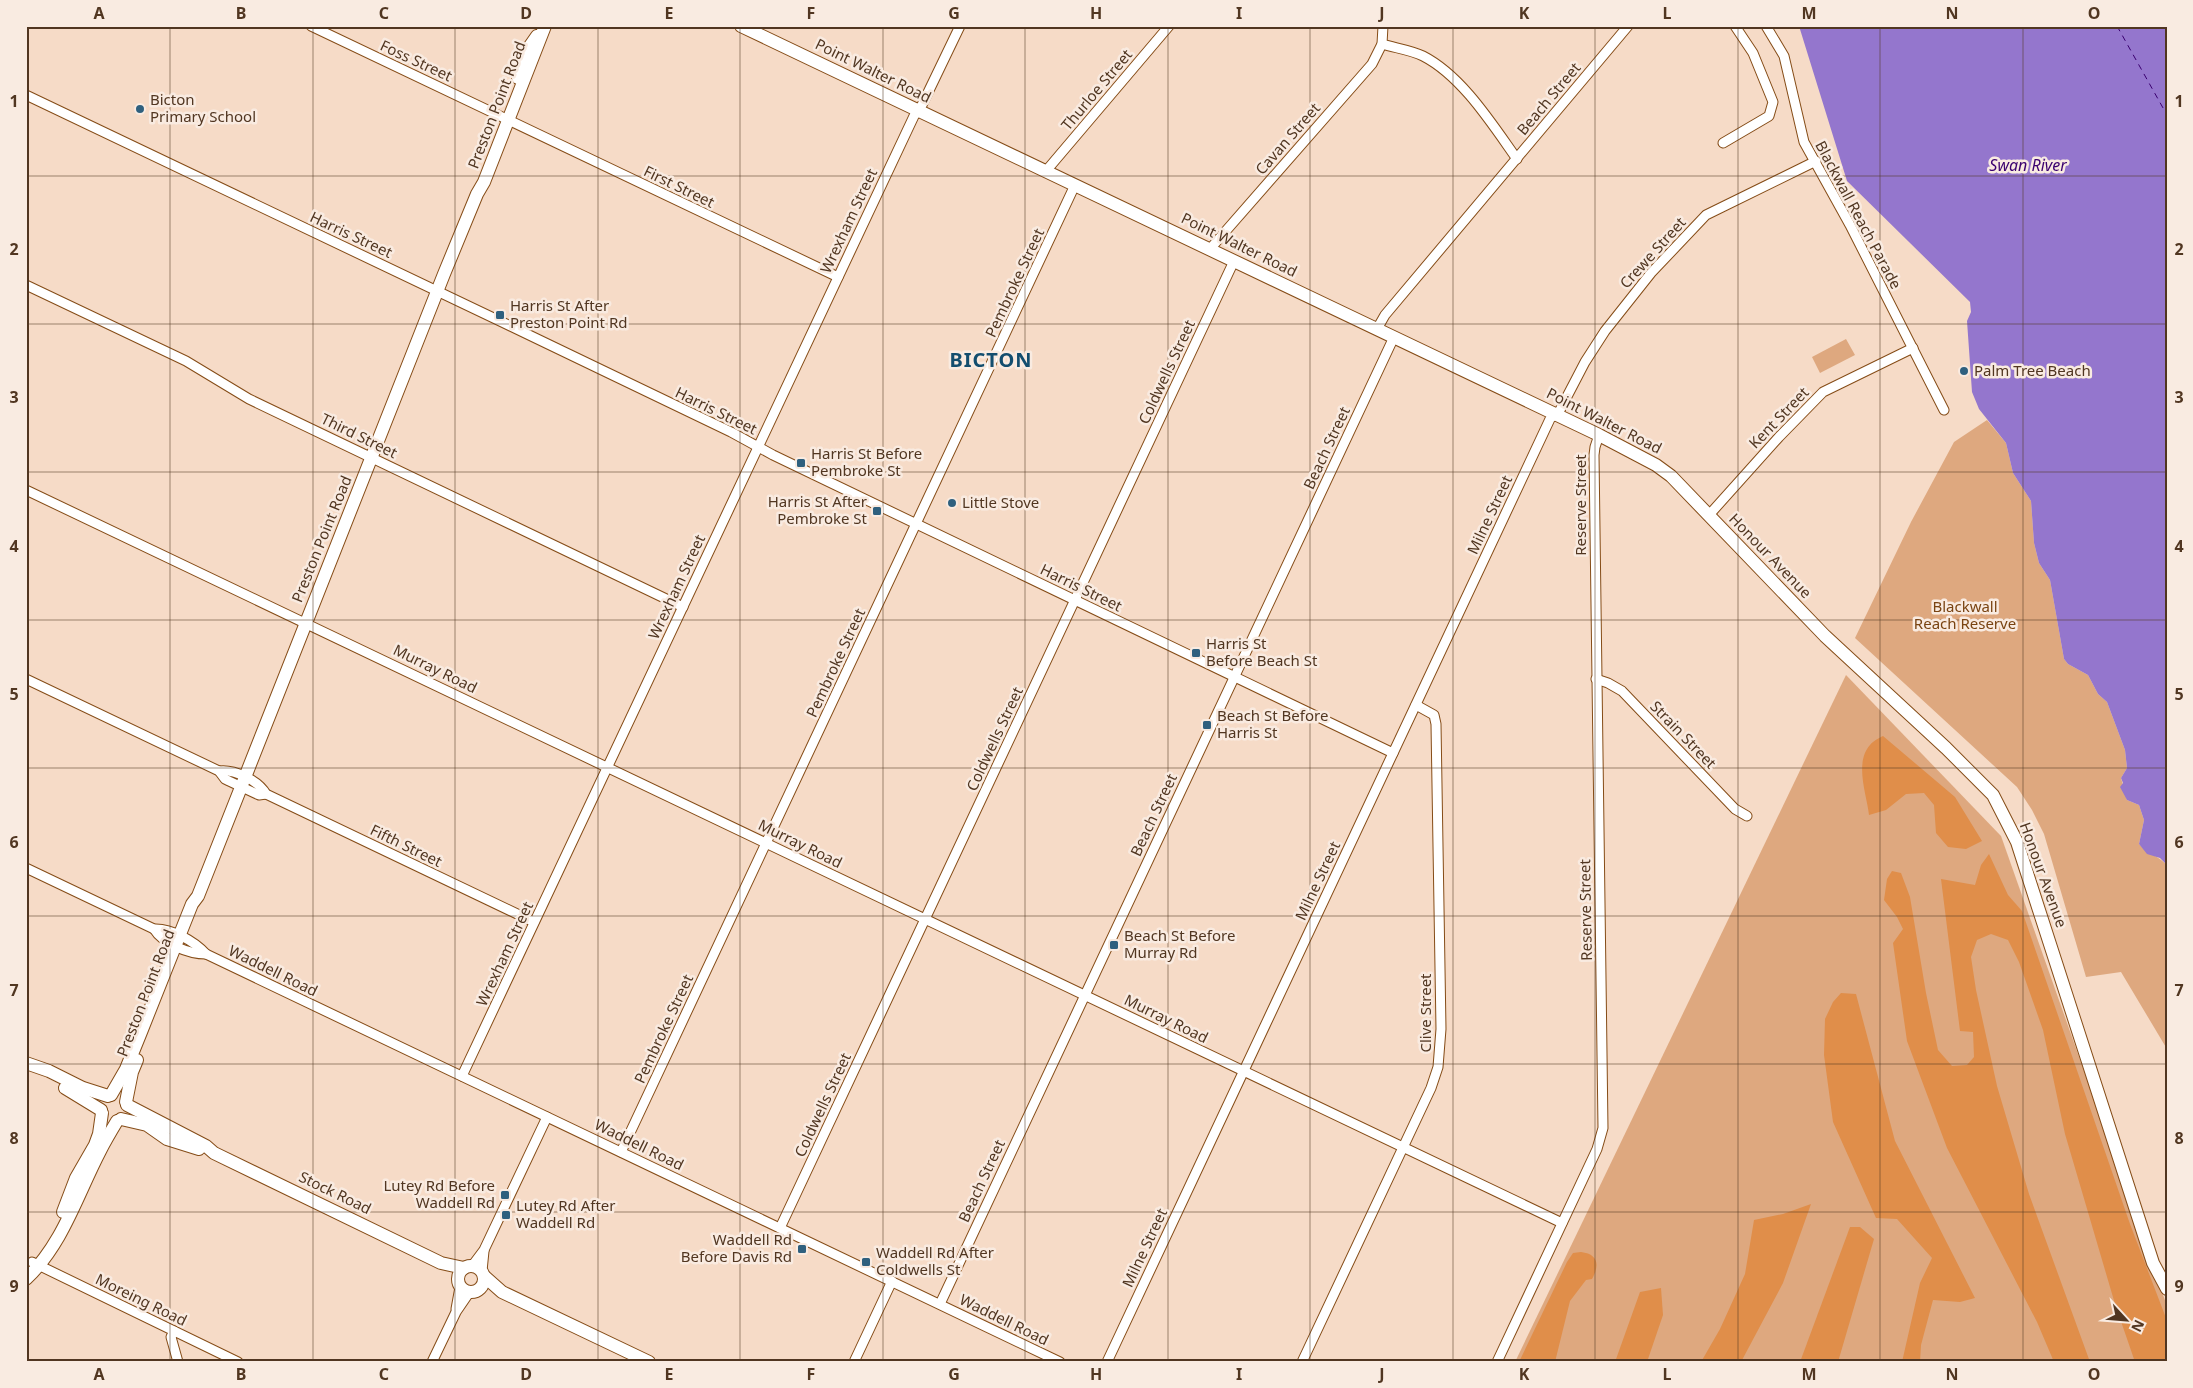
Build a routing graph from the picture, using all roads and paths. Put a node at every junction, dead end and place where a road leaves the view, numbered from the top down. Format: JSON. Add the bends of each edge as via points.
{"nodes":[{"id":1,"x":311,"y":26,"type":"edge"},
{"id":2,"x":540,"y":26,"type":"edge"},
{"id":3,"x":545,"y":26,"type":"edge"},
{"id":4,"x":741,"y":26,"type":"edge"},
{"id":5,"x":960,"y":26,"type":"edge"},
{"id":6,"x":1169,"y":26,"type":"edge"},
{"id":7,"x":1383,"y":26,"type":"edge"},
{"id":8,"x":1628,"y":26,"type":"edge"},
{"id":9,"x":1736,"y":26,"type":"edge"},
{"id":10,"x":1766,"y":26,"type":"edge"},
{"id":11,"x":1382,"y":44,"type":"junction"},
{"id":12,"x":26,"y":96,"type":"edge"},
{"id":13,"x":918,"y":111,"type":"junction"},
{"id":14,"x":505,"y":119,"type":"junction"},
{"id":15,"x":1723,"y":143,"type":"dead end"},
{"id":16,"x":1517,"y":159,"type":"junction"},
{"id":17,"x":1816,"y":161,"type":"junction"},
{"id":18,"x":1046,"y":171,"type":"junction"},
{"id":19,"x":1075,"y":185,"type":"junction"},
{"id":20,"x":1210,"y":249,"type":"junction"},
{"id":21,"x":1234,"y":261,"type":"junction"},
{"id":22,"x":838,"y":277,"type":"junction"},
{"id":23,"x":26,"y":285,"type":"edge"},
{"id":24,"x":438,"y":292,"type":"junction"},
{"id":25,"x":1377,"y":329,"type":"junction"},
{"id":26,"x":1394,"y":337,"type":"junction"},
{"id":27,"x":1913,"y":348,"type":"junction"},
{"id":28,"x":1944,"y":410,"type":"dead end"},
{"id":29,"x":1556,"y":414,"type":"junction"},
{"id":30,"x":1599,"y":435,"type":"junction"},
{"id":31,"x":758,"y":446,"type":"junction"},
{"id":32,"x":372,"y":458,"type":"junction"},
{"id":33,"x":26,"y":490,"type":"edge"},
{"id":34,"x":1709,"y":515,"type":"junction"},
{"id":35,"x":916,"y":524,"type":"junction"},
{"id":36,"x":1076,"y":600,"type":"junction"},
{"id":37,"x":683,"y":607,"type":"junction"},
{"id":38,"x":306,"y":623,"type":"junction"},
{"id":39,"x":1234,"y":677,"type":"junction"},
{"id":40,"x":26,"y":679,"type":"edge"},
{"id":41,"x":1596,"y":679,"type":"junction"},
{"id":42,"x":1416,"y":705,"type":"junction"},
{"id":43,"x":1393,"y":753,"type":"junction"},
{"id":44,"x":607,"y":767,"type":"junction"},
{"id":45,"x":243,"y":782,"type":"junction"},
{"id":46,"x":1747,"y":816,"type":"dead end"},
{"id":47,"x":766,"y":843,"type":"junction"},
{"id":48,"x":26,"y":868,"type":"edge"},
{"id":49,"x":926,"y":919,"type":"junction"},
{"id":50,"x":534,"y":922,"type":"junction"},
{"id":51,"x":180,"y":942,"type":"junction"},
{"id":52,"x":1084,"y":995,"type":"junction"},
{"id":53,"x":26,"y":1063,"type":"edge"},
{"id":54,"x":26,"y":1069,"type":"edge"},
{"id":55,"x":1243,"y":1071,"type":"junction"},
{"id":56,"x":462,"y":1076,"type":"junction"},
{"id":57,"x":110,"y":1096,"type":"junction"},
{"id":58,"x":127,"y":1104,"type":"junction"},
{"id":59,"x":102,"y":1111,"type":"junction"},
{"id":60,"x":547,"y":1117,"type":"junction"},
{"id":61,"x":119,"y":1120,"type":"junction"},
{"id":62,"x":1404,"y":1148,"type":"junction"},
{"id":63,"x":621,"y":1152,"type":"junction"},
{"id":64,"x":214,"y":1153,"type":"junction"},
{"id":65,"x":1562,"y":1223,"type":"junction"},
{"id":66,"x":780,"y":1228,"type":"junction"},
{"id":67,"x":441,"y":1263,"type":"junction"},
{"id":68,"x":32,"y":1265,"type":"edge"},
{"id":69,"x":476,"y":1270,"type":"junction"},
{"id":70,"x":26,"y":1279,"type":"edge"},
{"id":71,"x":892,"y":1281,"type":"junction"},
{"id":72,"x":466,"y":1288,"type":"junction"},
{"id":73,"x":2167,"y":1289,"type":"edge"},
{"id":74,"x":502,"y":1292,"type":"junction"},
{"id":75,"x":940,"y":1304,"type":"junction"},
{"id":76,"x":174,"y":1332,"type":"junction"},
{"id":77,"x":178,"y":1362,"type":"edge"},
{"id":78,"x":238,"y":1362,"type":"edge"},
{"id":79,"x":432,"y":1362,"type":"edge"},
{"id":80,"x":649,"y":1362,"type":"edge"},
{"id":81,"x":854,"y":1362,"type":"edge"},
{"id":82,"x":1060,"y":1362,"type":"edge"},
{"id":83,"x":1107,"y":1362,"type":"edge"},
{"id":84,"x":1302,"y":1362,"type":"edge"},
{"id":85,"x":1497,"y":1362,"type":"edge"}],
"edges":[{"from":1,"to":14,"type":"street","name":"Foss Street"},
{"from":2,"to":14,"type":"street","name":"Preston Point Road","via":[[523,56]]},
{"from":3,"to":14,"type":"street","name":"Preston Point Road"},
{"from":4,"to":13,"type":"street","name":"Point Walter Road"},
{"from":5,"to":13,"type":"street","name":"Wrexham Street"},
{"from":6,"to":18,"type":"street","name":"Thurloe Street"},
{"from":7,"to":11,"type":"street"},
{"from":8,"to":16,"type":"street","name":"Beach Street"},
{"from":9,"to":15,"type":"street","via":[[1753,53],[1772,102],[1769,116]]},
{"from":10,"to":17,"type":"street","name":"Blackwall Reach Parade","via":[[1784,56],[1804,142]]},
{"from":11,"to":16,"type":"street","via":[[1422,56],[1439,66],[1477,102]]},
{"from":11,"to":20,"type":"street","name":"Cavan Street","via":[[1372,64]]},
{"from":12,"to":24,"type":"street","name":"Harris Street"},
{"from":13,"to":18,"type":"street","name":"Point Walter Road"},
{"from":13,"to":22,"type":"street","name":"Wrexham Street"},
{"from":14,"to":22,"type":"street","name":"First Street"},
{"from":14,"to":24,"type":"street","name":"Preston Point Road","via":[[479,179],[477,194]]},
{"from":16,"to":25,"type":"street","name":"Beach Street","via":[[1385,315]]},
{"from":17,"to":27,"type":"street","name":"Blackwall Reach Parade"},
{"from":17,"to":29,"type":"street","name":"Crewe Street","via":[[1706,215],[1651,273],[1605,331]]},
{"from":18,"to":19,"type":"street","name":"Point Walter Road"},
{"from":19,"to":20,"type":"street","name":"Point Walter Road"},
{"from":19,"to":35,"type":"street","name":"Pembroke Street"},
{"from":20,"to":21,"type":"street","name":"Point Walter Road"},
{"from":21,"to":25,"type":"street","name":"Point Walter Road"},
{"from":21,"to":36,"type":"street","name":"Coldwells Street"},
{"from":22,"to":31,"type":"street","name":"Wrexham Street"},
{"from":23,"to":32,"type":"street","name":"Third Street","via":[[186,361],[249,399]]},
{"from":24,"to":31,"type":"street","name":"Harris Street"},
{"from":24,"to":32,"type":"street","name":"Preston Point Road"},
{"from":25,"to":26,"type":"street","name":"Point Walter Road"},
{"from":26,"to":29,"type":"street","name":"Point Walter Road"},
{"from":26,"to":39,"type":"street","name":"Beach Street"},
{"from":27,"to":28,"type":"street","name":"Blackwall Reach Parade"},
{"from":27,"to":34,"type":"street","name":"Kent Street","via":[[1823,392]]},
{"from":29,"to":30,"type":"street","name":"Point Walter Road"},
{"from":29,"to":42,"type":"street","name":"Milne Street","via":[[1550,419]]},
{"from":30,"to":34,"type":"street","name":"Point Walter Road","via":[[1656,465]]},
{"from":30,"to":41,"type":"street","name":"Reserve Street","via":[[1594,447]]},
{"from":31,"to":35,"type":"street","name":"Harris Street"},
{"from":31,"to":37,"type":"street","name":"Wrexham Street"},
{"from":32,"to":37,"type":"street","name":"Third Street"},
{"from":32,"to":38,"type":"street","name":"Preston Point Road"},
{"from":33,"to":38,"type":"street","name":"Murray Road"},
{"from":34,"to":73,"type":"street","name":"Honour Avenue","via":[[1825,636],[1993,796],[2018,842],[2150,1253]]},
{"from":35,"to":36,"type":"street","name":"Harris Street"},
{"from":35,"to":47,"type":"street","name":"Pembroke Street"},
{"from":36,"to":39,"type":"street","name":"Harris Street"},
{"from":36,"to":49,"type":"street","name":"Coldwells Street"},
{"from":37,"to":44,"type":"street","name":"Wrexham Street"},
{"from":38,"to":44,"type":"street","name":"Murray Road"},
{"from":38,"to":45,"type":"street","name":"Preston Point Road"},
{"from":39,"to":43,"type":"street","name":"Harris Street"},
{"from":39,"to":52,"type":"street","name":"Beach Street"},
{"from":40,"to":45,"type":"street","name":"Fifth Street","via":[[219,771],[228,770]]},
{"from":41,"to":46,"type":"street","name":"Strain Street","via":[[1622,692],[1735,809]]},
{"from":41,"to":65,"type":"street","name":"Reserve Street","via":[[1602,1128],[1597,1149]]},
{"from":42,"to":43,"type":"street","name":"Milne Street"},
{"from":42,"to":62,"type":"street","name":"Clive Street","via":[[1434,715],[1436,724],[1441,1050],[1431,1088]]},
{"from":43,"to":55,"type":"street","name":"Milne Street"},
{"from":44,"to":47,"type":"street","name":"Murray Road"},
{"from":44,"to":50,"type":"street","name":"Wrexham Street"},
{"from":45,"to":50,"type":"street","name":"Fifth Street","via":[[262,787],[266,794]]},
{"from":45,"to":51,"type":"street","name":"Preston Point Road"},
{"from":47,"to":49,"type":"street","name":"Murray Road"},
{"from":47,"to":63,"type":"street","name":"Pembroke Street"},
{"from":48,"to":51,"type":"street","name":"Waddell Road","via":[[154,929],[158,935]]},
{"from":49,"to":52,"type":"street","name":"Murray Road"},
{"from":49,"to":66,"type":"street","name":"Coldwells Street"},
{"from":50,"to":56,"type":"street","name":"Wrexham Street"},
{"from":51,"to":56,"type":"street","name":"Waddell Road","via":[[200,947],[206,954]]},
{"from":51,"to":57,"type":"street","name":"Preston Point Road","via":[[126,1068]]},
{"from":51,"to":58,"type":"street","name":"Preston Point Road","via":[[132,1072]]},
{"from":52,"to":55,"type":"street","name":"Murray Road"},
{"from":52,"to":75,"type":"street","name":"Beach Street"},
{"from":53,"to":57,"type":"street","name":"Stock Road","via":[[82,1088]]},
{"from":54,"to":59,"type":"street","name":"Stock Road","via":[[82,1097]]},
{"from":55,"to":62,"type":"street","name":"Murray Road"},
{"from":55,"to":83,"type":"street","name":"Milne Street"},
{"from":56,"to":60,"type":"street","name":"Waddell Road"},
{"from":57,"to":58,"type":"street","name":"Stock Road","via":[[121,1097]]},
{"from":57,"to":59,"type":"street","via":[[102,1102]]},
{"from":58,"to":61,"type":"street","via":[[126,1112]]},
{"from":58,"to":64,"type":"street","name":"Stock Road"},
{"from":59,"to":61,"type":"street","name":"Stock Road","via":[[108,1120]]},
{"from":59,"to":68,"type":"street","via":[[95,1145],[76,1178],[59,1222]]},
{"from":60,"to":63,"type":"street","name":"Waddell Road"},
{"from":60,"to":69,"type":"street"},
{"from":61,"to":64,"type":"street","name":"Stock Road","via":[[147,1125],[167,1139]]},
{"from":61,"to":68,"type":"street","via":[[100,1151],[57,1240]]},
{"from":62,"to":65,"type":"street","name":"Murray Road"},
{"from":62,"to":84,"type":"street","name":"Clive Street"},
{"from":63,"to":66,"type":"street","name":"Waddell Road"},
{"from":64,"to":67,"type":"street","name":"Stock Road"},
{"from":65,"to":85,"type":"street","name":"Reserve Street"},
{"from":66,"to":71,"type":"street","name":"Waddell Road"},
{"from":67,"to":69,"type":"street","name":"Stock Road"},
{"from":67,"to":72,"type":"street","name":"Stock Road"},
{"from":68,"to":70,"type":"street"},
{"from":68,"to":76,"type":"street","name":"Moreing Road"},
{"from":69,"to":72,"type":"street","via":[[458,1275]]},
{"from":69,"to":72,"type":"street","via":[[484,1284]]},
{"from":69,"to":74,"type":"street","name":"Stock Road"},
{"from":71,"to":75,"type":"street","name":"Waddell Road"},
{"from":71,"to":81,"type":"street"},
{"from":72,"to":74,"type":"street","name":"Stock Road"},
{"from":72,"to":79,"type":"street"},
{"from":74,"to":80,"type":"street","name":"Stock Road"},
{"from":75,"to":82,"type":"street","name":"Waddell Road"},
{"from":76,"to":77,"type":"street","via":[[171,1337]]},
{"from":76,"to":78,"type":"street","name":"Moreing Road"}]}
